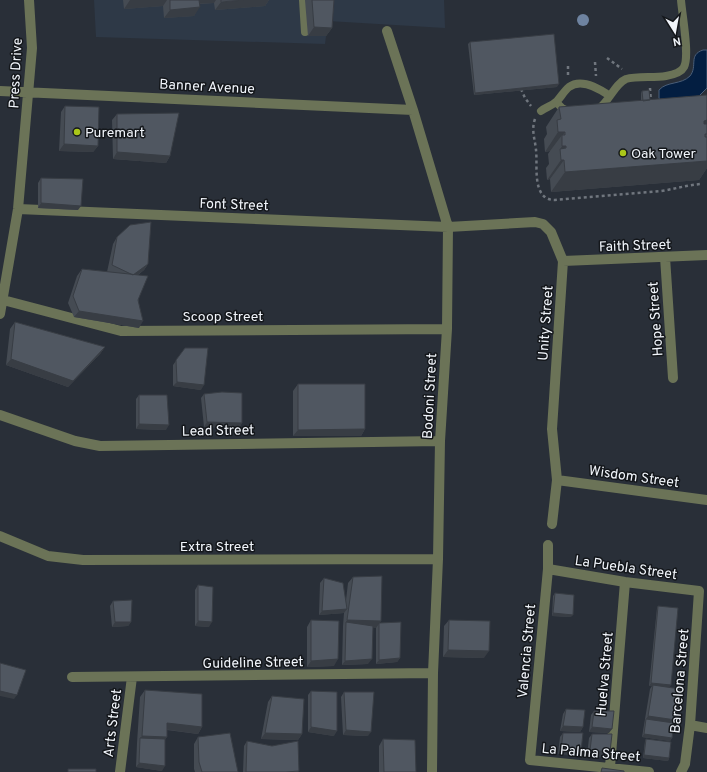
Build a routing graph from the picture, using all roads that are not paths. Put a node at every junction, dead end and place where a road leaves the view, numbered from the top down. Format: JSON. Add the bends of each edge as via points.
{"nodes":[{"id":1,"x":29,"y":0,"type":"edge"},
{"id":2,"x":303,"y":0,"type":"edge"},
{"id":3,"x":681,"y":0,"type":"edge"},
{"id":4,"x":387,"y":31,"type":"dead end"},
{"id":5,"x":305,"y":32,"type":"dead end"},
{"id":6,"x":0,"y":91,"type":"edge"},
{"id":7,"x":29,"y":92,"type":"junction"},
{"id":8,"x":610,"y":96,"type":"junction"},
{"id":9,"x":556,"y":102,"type":"junction"},
{"id":10,"x":412,"y":110,"type":"junction"},
{"id":11,"x":540,"y":111,"type":"road end"},
{"id":12,"x":18,"y":209,"type":"junction"},
{"id":13,"x":448,"y":227,"type":"junction"},
{"id":14,"x":707,"y":256,"type":"edge"},
{"id":15,"x":665,"y":258,"type":"junction"},
{"id":16,"x":563,"y":261,"type":"junction"},
{"id":17,"x":3,"y":300,"type":"junction"},
{"id":18,"x":0,"y":314,"type":"edge"},
{"id":19,"x":447,"y":329,"type":"junction"},
{"id":20,"x":672,"y":378,"type":"dead end"},
{"id":21,"x":0,"y":415,"type":"edge"},
{"id":22,"x":440,"y":441,"type":"junction"},
{"id":23,"x":557,"y":480,"type":"junction"},
{"id":24,"x":707,"y":500,"type":"edge"},
{"id":25,"x":552,"y":524,"type":"dead end"},
{"id":26,"x":0,"y":536,"type":"edge"},
{"id":27,"x":548,"y":545,"type":"dead end"},
{"id":28,"x":438,"y":559,"type":"junction"},
{"id":29,"x":548,"y":569,"type":"junction"},
{"id":30,"x":626,"y":582,"type":"junction"},
{"id":31,"x":700,"y":591,"type":"joint"},
{"id":32,"x":433,"y":673,"type":"junction"},
{"id":33,"x":72,"y":677,"type":"dead end"},
{"id":34,"x":132,"y":677,"type":"junction"},
{"id":35,"x":690,"y":725,"type":"junction"},
{"id":36,"x":707,"y":728,"type":"edge"},
{"id":37,"x":530,"y":760,"type":"joint"},
{"id":38,"x":610,"y":767,"type":"junction"},
{"id":39,"x":584,"y":769,"type":"edge"},
{"id":40,"x":120,"y":772,"type":"edge"},
{"id":41,"x":432,"y":772,"type":"edge"},
{"id":42,"x":649,"y":772,"type":"edge"},
{"id":43,"x":681,"y":772,"type":"edge"}],
"edges":[{"from":1,"to":7,"type":"street","name":"Press Drive","via":[[32,48]]},
{"from":2,"to":5,"type":"lane"},
{"from":3,"to":8,"type":"lane","via":[[687,54],[685,66],[673,74],[627,79]]},
{"from":4,"to":10,"type":"street","name":"Bodoni Street"},
{"from":6,"to":7,"type":"street","name":"Banner Avenue"},
{"from":7,"to":10,"type":"street","name":"Banner Avenue"},
{"from":7,"to":12,"type":"street","name":"Press Drive"},
{"from":8,"to":9,"type":"lane","via":[[604,105],[583,114],[566,110]]},
{"from":8,"to":9,"type":"lane","via":[[595,87],[578,84],[568,88]]},
{"from":9,"to":11,"type":"lane"},
{"from":10,"to":13,"type":"street","name":"Bodoni Street"},
{"from":12,"to":13,"type":"street","name":"Font Street"},
{"from":12,"to":17,"type":"street","name":"Press Drive"},
{"from":13,"to":16,"type":"street","name":"Unity Street","via":[[536,222],[543,224],[551,232]]},
{"from":13,"to":19,"type":"street","name":"Bodoni Street"},
{"from":14,"to":15,"type":"street","name":"Faith Street"},
{"from":15,"to":16,"type":"street","name":"Faith Street"},
{"from":15,"to":20,"type":"street","name":"Hope Street"},
{"from":16,"to":23,"type":"street","name":"Unity Street","via":[[552,429]]},
{"from":17,"to":18,"type":"street","name":"Press Drive"},
{"from":17,"to":19,"type":"street","name":"Scoop Street","via":[[121,331]]},
{"from":19,"to":22,"type":"street","name":"Bodoni Street"},
{"from":21,"to":22,"type":"street","name":"Lead Street","via":[[75,441],[100,446]]},
{"from":22,"to":28,"type":"street","name":"Bodoni Street"},
{"from":23,"to":24,"type":"street","name":"Wisdom Street"},
{"from":23,"to":25,"type":"street","name":"Unity Street"},
{"from":26,"to":28,"type":"street","name":"Extra Street","via":[[48,556],[83,560]]},
{"from":27,"to":29,"type":"street","name":"Valencia Street"},
{"from":28,"to":32,"type":"street","name":"Bodoni Street"},
{"from":29,"to":30,"type":"street","name":"La Puebla Street"},
{"from":29,"to":37,"type":"street","name":"Valencia Street"},
{"from":30,"to":31,"type":"street","name":"La Puebla Street"},
{"from":30,"to":38,"type":"street","name":"Huelva Street"},
{"from":31,"to":35,"type":"street","name":"Barcelona Street"},
{"from":32,"to":34,"type":"street","name":"Guideline Street"},
{"from":32,"to":41,"type":"street","name":"Bodoni Street"},
{"from":33,"to":34,"type":"street","name":"Guideline Street"},
{"from":34,"to":40,"type":"street","name":"Arts Street"},
{"from":35,"to":36,"type":"street"},
{"from":35,"to":43,"type":"street","name":"Barcelona Street","via":[[685,764]]},
{"from":37,"to":39,"type":"street","name":"La Palma Street"},
{"from":38,"to":39,"type":"street","name":"La Palma Street"},
{"from":38,"to":42,"type":"street","name":"La Palma Street"}]}
